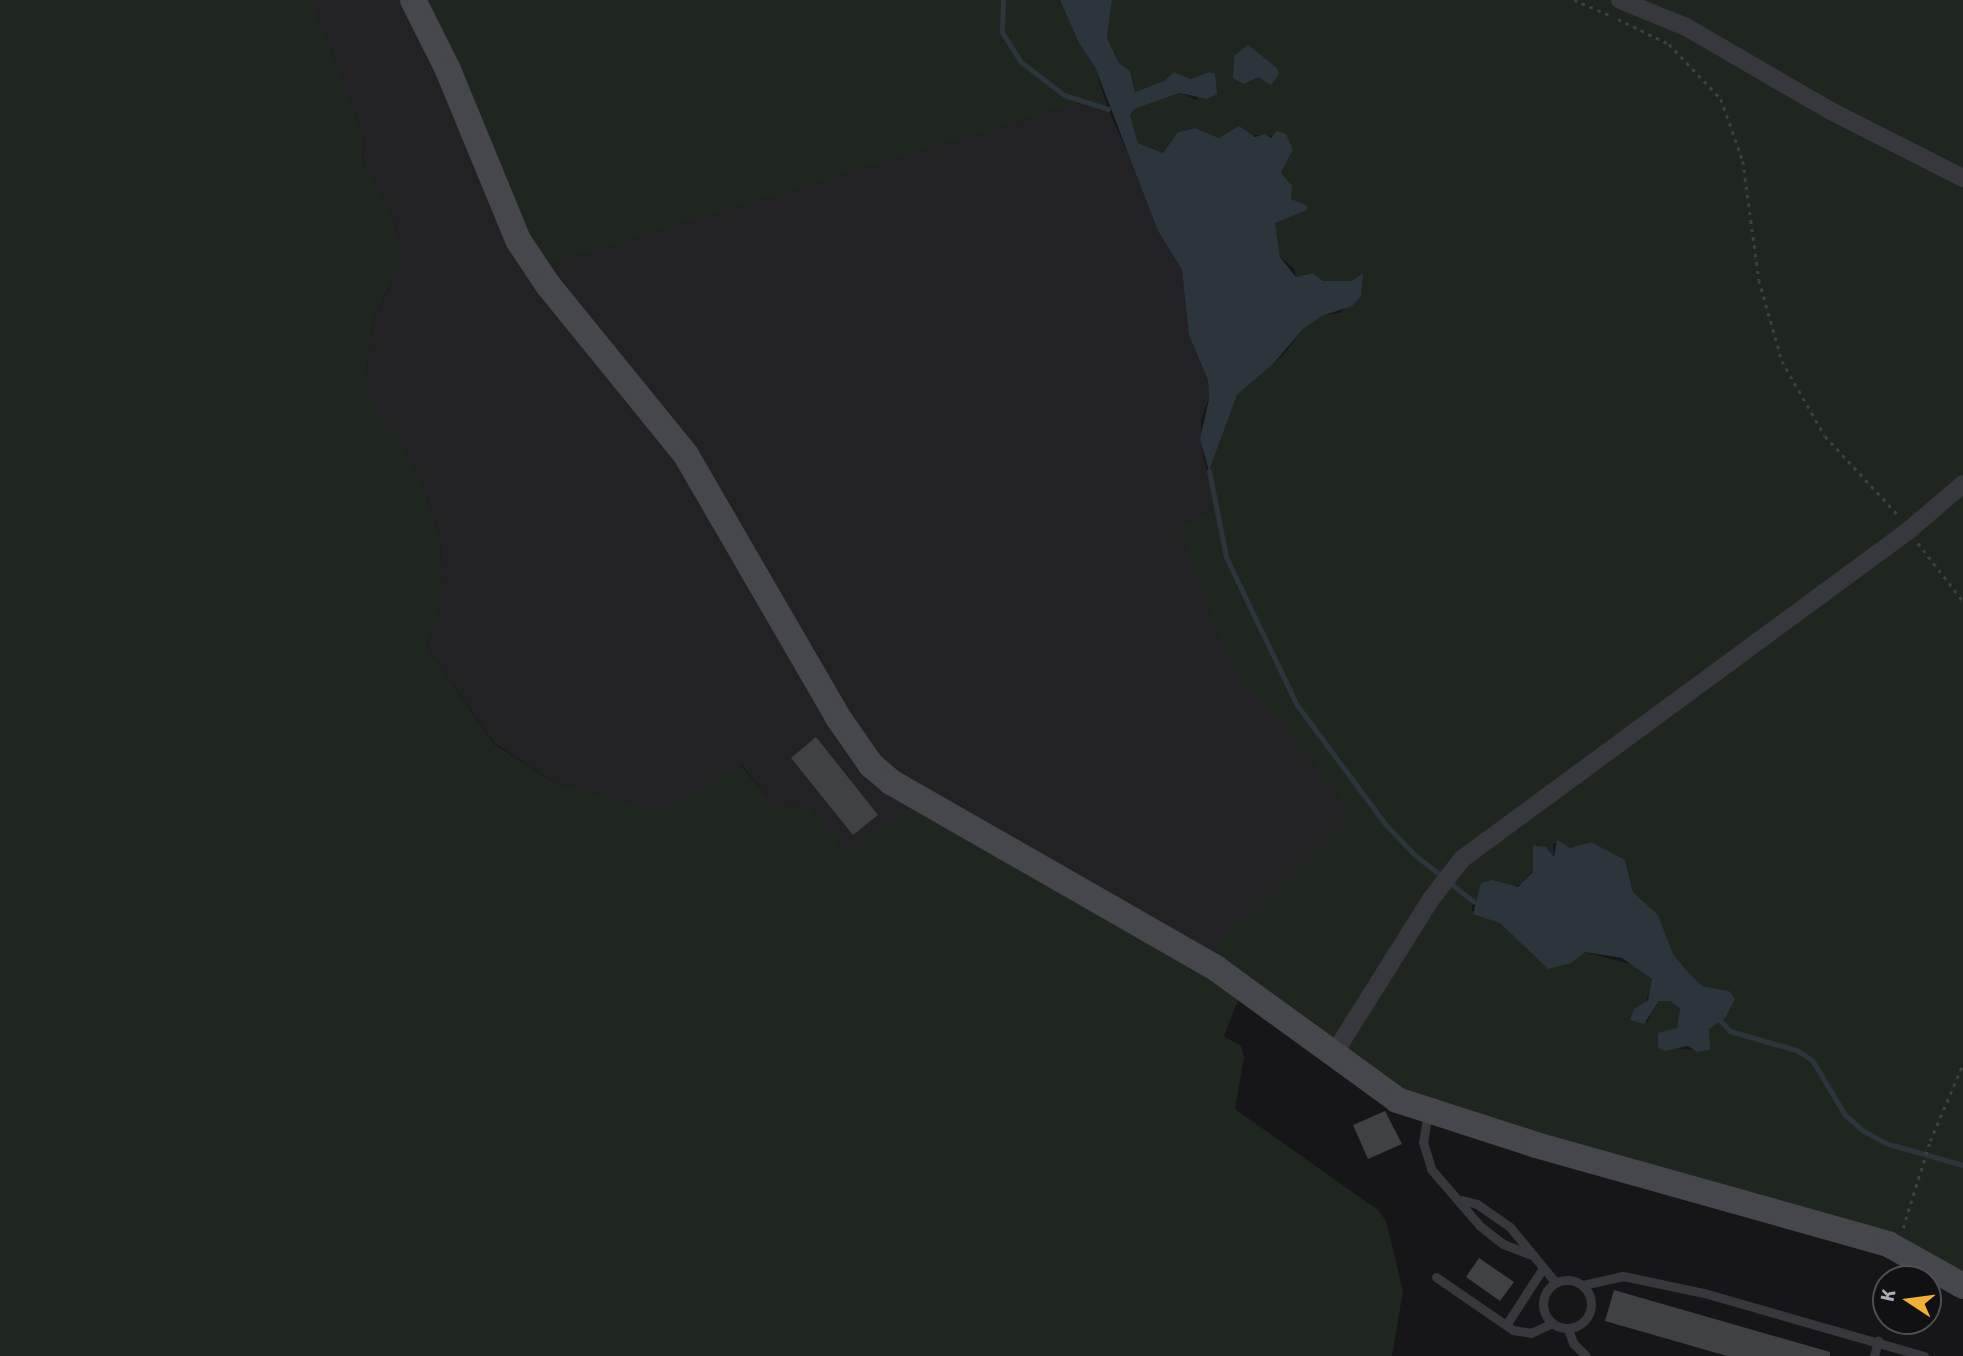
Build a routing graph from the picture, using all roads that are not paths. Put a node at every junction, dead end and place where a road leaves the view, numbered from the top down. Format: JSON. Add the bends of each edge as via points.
{"nodes":[{"id":1,"x":413,"y":0,"type":"edge"},
{"id":2,"x":1620,"y":0,"type":"edge"},
{"id":3,"x":1963,"y":178,"type":"edge"},
{"id":4,"x":1963,"y":484,"type":"edge"},
{"id":5,"x":1335,"y":1052,"type":"junction"},
{"id":6,"x":1427,"y":1111,"type":"junction"},
{"id":7,"x":1462,"y":1200,"type":"junction"},
{"id":8,"x":1534,"y":1256,"type":"junction"},
{"id":9,"x":1543,"y":1268,"type":"junction"},
{"id":10,"x":1436,"y":1277,"type":"dead end"},
{"id":11,"x":1556,"y":1283,"type":"junction"},
{"id":12,"x":1583,"y":1285,"type":"junction"},
{"id":13,"x":1963,"y":1286,"type":"edge"},
{"id":14,"x":1552,"y":1323,"type":"junction"},
{"id":15,"x":1506,"y":1325,"type":"junction"},
{"id":16,"x":1568,"y":1329,"type":"junction"},
{"id":17,"x":1878,"y":1341,"type":"junction"},
{"id":18,"x":1586,"y":1356,"type":"edge"},
{"id":19,"x":1874,"y":1356,"type":"edge"},
{"id":20,"x":1924,"y":1356,"type":"edge"}],
"edges":[{"from":1,"to":5,"type":"street","via":[[454,82],[519,240],[548,285],[686,455],[836,716],[871,765],[891,782],[1149,927]]},
{"from":2,"to":3,"type":"street","via":[[1686,26],[1829,110]]},
{"from":4,"to":5,"type":"street","via":[[1908,531],[1462,859],[1431,899]]},
{"from":5,"to":6,"type":"street","via":[[1397,1100]]},
{"from":6,"to":7,"type":"lane","via":[[1426,1161]]},
{"from":6,"to":13,"type":"street","via":[[1820,1222],[1897,1249]]},
{"from":7,"to":8,"type":"lane","via":[[1477,1204],[1510,1227]]},
{"from":7,"to":8,"type":"lane","via":[[1480,1226],[1503,1244]]},
{"from":8,"to":9,"type":"lane"},
{"from":9,"to":11,"type":"lane"},
{"from":9,"to":15,"type":"lane"},
{"from":10,"to":15,"type":"lane"},
{"from":11,"to":12,"type":"lane","via":[[1567,1280]]},
{"from":11,"to":14,"type":"lane","via":[[1543,1302]]},
{"from":12,"to":16,"type":"lane","via":[[1591,1301],[1590,1312],[1579,1326]]},
{"from":12,"to":17,"type":"lane","via":[[1623,1276]]},
{"from":14,"to":15,"type":"lane","via":[[1531,1333]]},
{"from":14,"to":16,"type":"lane"},
{"from":16,"to":18,"type":"lane","via":[[1573,1343]]},
{"from":17,"to":19,"type":"lane"},
{"from":17,"to":20,"type":"lane"}]}
